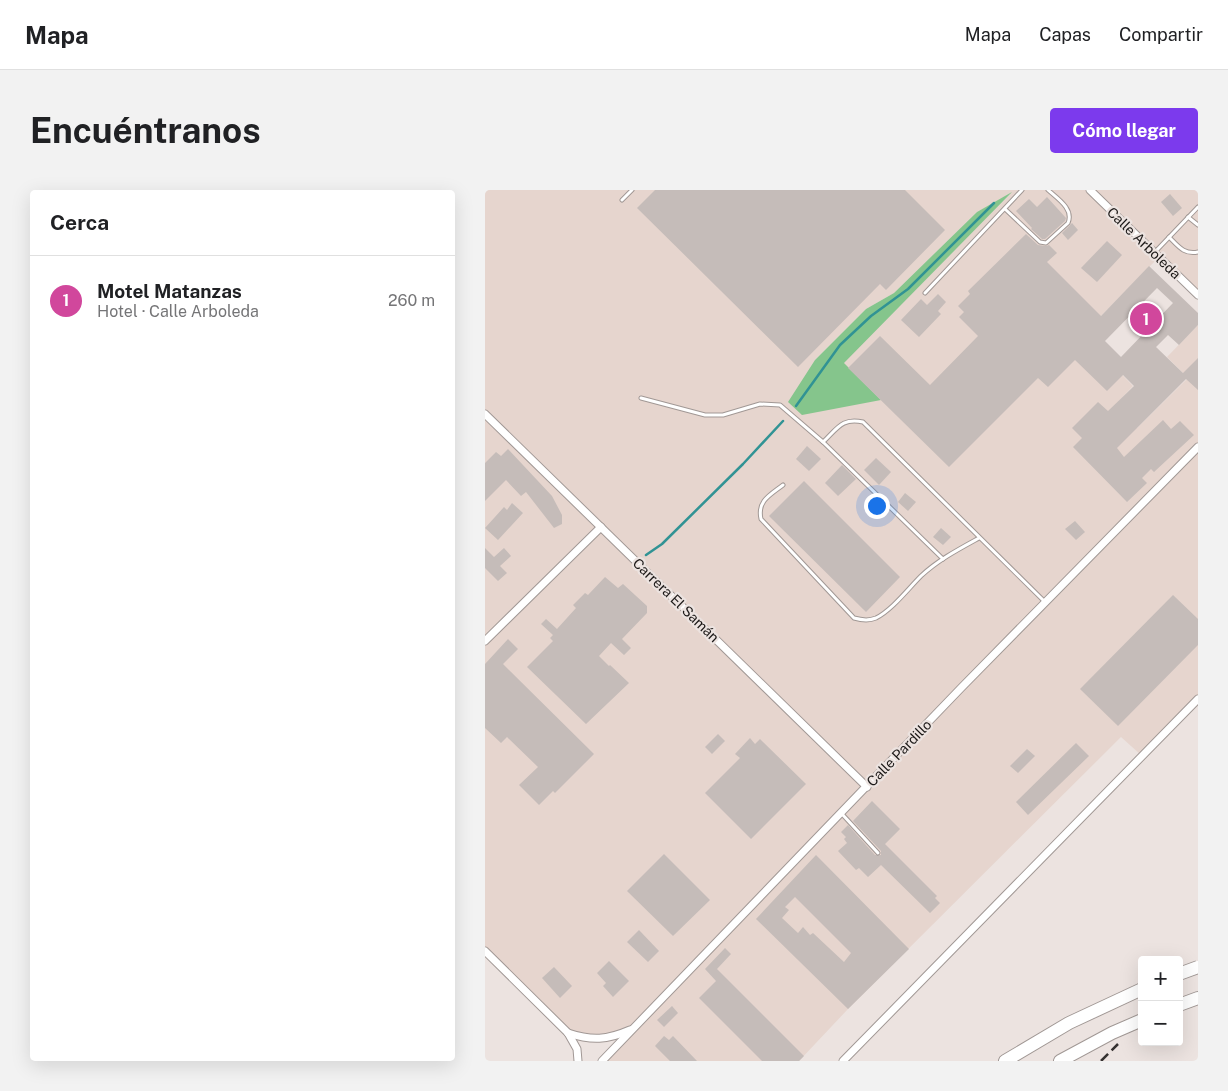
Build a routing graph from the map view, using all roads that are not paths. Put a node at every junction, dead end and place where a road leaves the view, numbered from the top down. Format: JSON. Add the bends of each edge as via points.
{"nodes":[{"id":1,"x":632,"y":190,"type":"edge"},
{"id":2,"x":1023,"y":190,"type":"edge"},
{"id":3,"x":1048,"y":190,"type":"edge"},
{"id":4,"x":1090,"y":190,"type":"edge"},
{"id":5,"x":622,"y":200,"type":"dead end"},
{"id":6,"x":1198,"y":207,"type":"edge"},
{"id":7,"x":1005,"y":209,"type":"junction"},
{"id":8,"x":1188,"y":217,"type":"junction"},
{"id":9,"x":1198,"y":225,"type":"edge"},
{"id":10,"x":1169,"y":237,"type":"junction"},
{"id":11,"x":1198,"y":252,"type":"edge"},
{"id":12,"x":1155,"y":253,"type":"junction"},
{"id":13,"x":925,"y":293,"type":"dead end"},
{"id":14,"x":1198,"y":296,"type":"edge"},
{"id":15,"x":641,"y":398,"type":"dead end"},
{"id":16,"x":485,"y":414,"type":"edge"},
{"id":17,"x":823,"y":442,"type":"junction"},
{"id":18,"x":1198,"y":447,"type":"edge"},
{"id":19,"x":783,"y":485,"type":"dead end"},
{"id":20,"x":601,"y":527,"type":"junction"},
{"id":21,"x":979,"y":538,"type":"junction"},
{"id":22,"x":943,"y":559,"type":"junction"},
{"id":23,"x":1045,"y":602,"type":"junction"},
{"id":24,"x":485,"y":641,"type":"edge"},
{"id":25,"x":1198,"y":699,"type":"edge"},
{"id":26,"x":867,"y":786,"type":"junction"},
{"id":27,"x":841,"y":814,"type":"junction"},
{"id":28,"x":879,"y":853,"type":"dead end"},
{"id":29,"x":485,"y":951,"type":"edge"},
{"id":30,"x":1198,"y":968,"type":"edge"},
{"id":31,"x":1183,"y":973,"type":"edge"},
{"id":32,"x":1138,"y":991,"type":"edge"},
{"id":33,"x":1198,"y":998,"type":"edge"},
{"id":34,"x":1183,"y":1004,"type":"edge"},
{"id":35,"x":1138,"y":1022,"type":"edge"},
{"id":36,"x":635,"y":1028,"type":"junction"},
{"id":37,"x":568,"y":1033,"type":"junction"},
{"id":38,"x":578,"y":1061,"type":"edge"},
{"id":39,"x":602,"y":1061,"type":"edge"},
{"id":40,"x":843,"y":1061,"type":"edge"},
{"id":41,"x":1005,"y":1061,"type":"edge"},
{"id":42,"x":1060,"y":1061,"type":"edge"}],
"edges":[{"from":1,"to":5,"type":"lane"},
{"from":2,"to":7,"type":"lane"},
{"from":3,"to":7,"type":"lane","via":[[1067,208],[1070,218],[1046,243],[1040,242]]},
{"from":4,"to":12,"type":"street","name":"Calle Arboleda"},
{"from":6,"to":8,"type":"lane"},
{"from":7,"to":13,"type":"lane"},
{"from":8,"to":9,"type":"lane"},
{"from":8,"to":10,"type":"lane"},
{"from":10,"to":11,"type":"lane","via":[[1182,250]]},
{"from":10,"to":12,"type":"lane"},
{"from":12,"to":14,"type":"street","name":"Calle Arboleda"},
{"from":15,"to":17,"type":"lane","via":[[705,415],[723,415],[760,404],[780,405]]},
{"from":16,"to":20,"type":"street","name":"Carrera El Samán"},
{"from":17,"to":21,"type":"lane","via":[[845,421],[863,422]]},
{"from":17,"to":22,"type":"lane"},
{"from":18,"to":23,"type":"street","name":"Calle Pardillo"},
{"from":19,"to":22,"type":"lane","via":[[762,503],[761,519],[853,618],[875,619]]},
{"from":20,"to":24,"type":"street"},
{"from":20,"to":26,"type":"street","name":"Carrera El Samán"},
{"from":21,"to":22,"type":"lane"},
{"from":21,"to":23,"type":"lane"},
{"from":23,"to":26,"type":"street","name":"Calle Pardillo"},
{"from":25,"to":40,"type":"street"},
{"from":26,"to":27,"type":"street","name":"Calle Pardillo"},
{"from":27,"to":28,"type":"lane"},
{"from":27,"to":36,"type":"street","name":"Calle Pardillo"},
{"from":29,"to":37,"type":"street"},
{"from":30,"to":31,"type":"highway","bridge":true},
{"from":32,"to":41,"type":"highway","via":[[1069,1023]]},
{"from":33,"to":34,"type":"highway"},
{"from":35,"to":42,"type":"highway"},
{"from":36,"to":37,"type":"street","via":[[615,1037],[597,1039]]},
{"from":36,"to":39,"type":"street","name":"Calle Pardillo"},
{"from":37,"to":38,"type":"street","via":[[577,1049]]}]}
